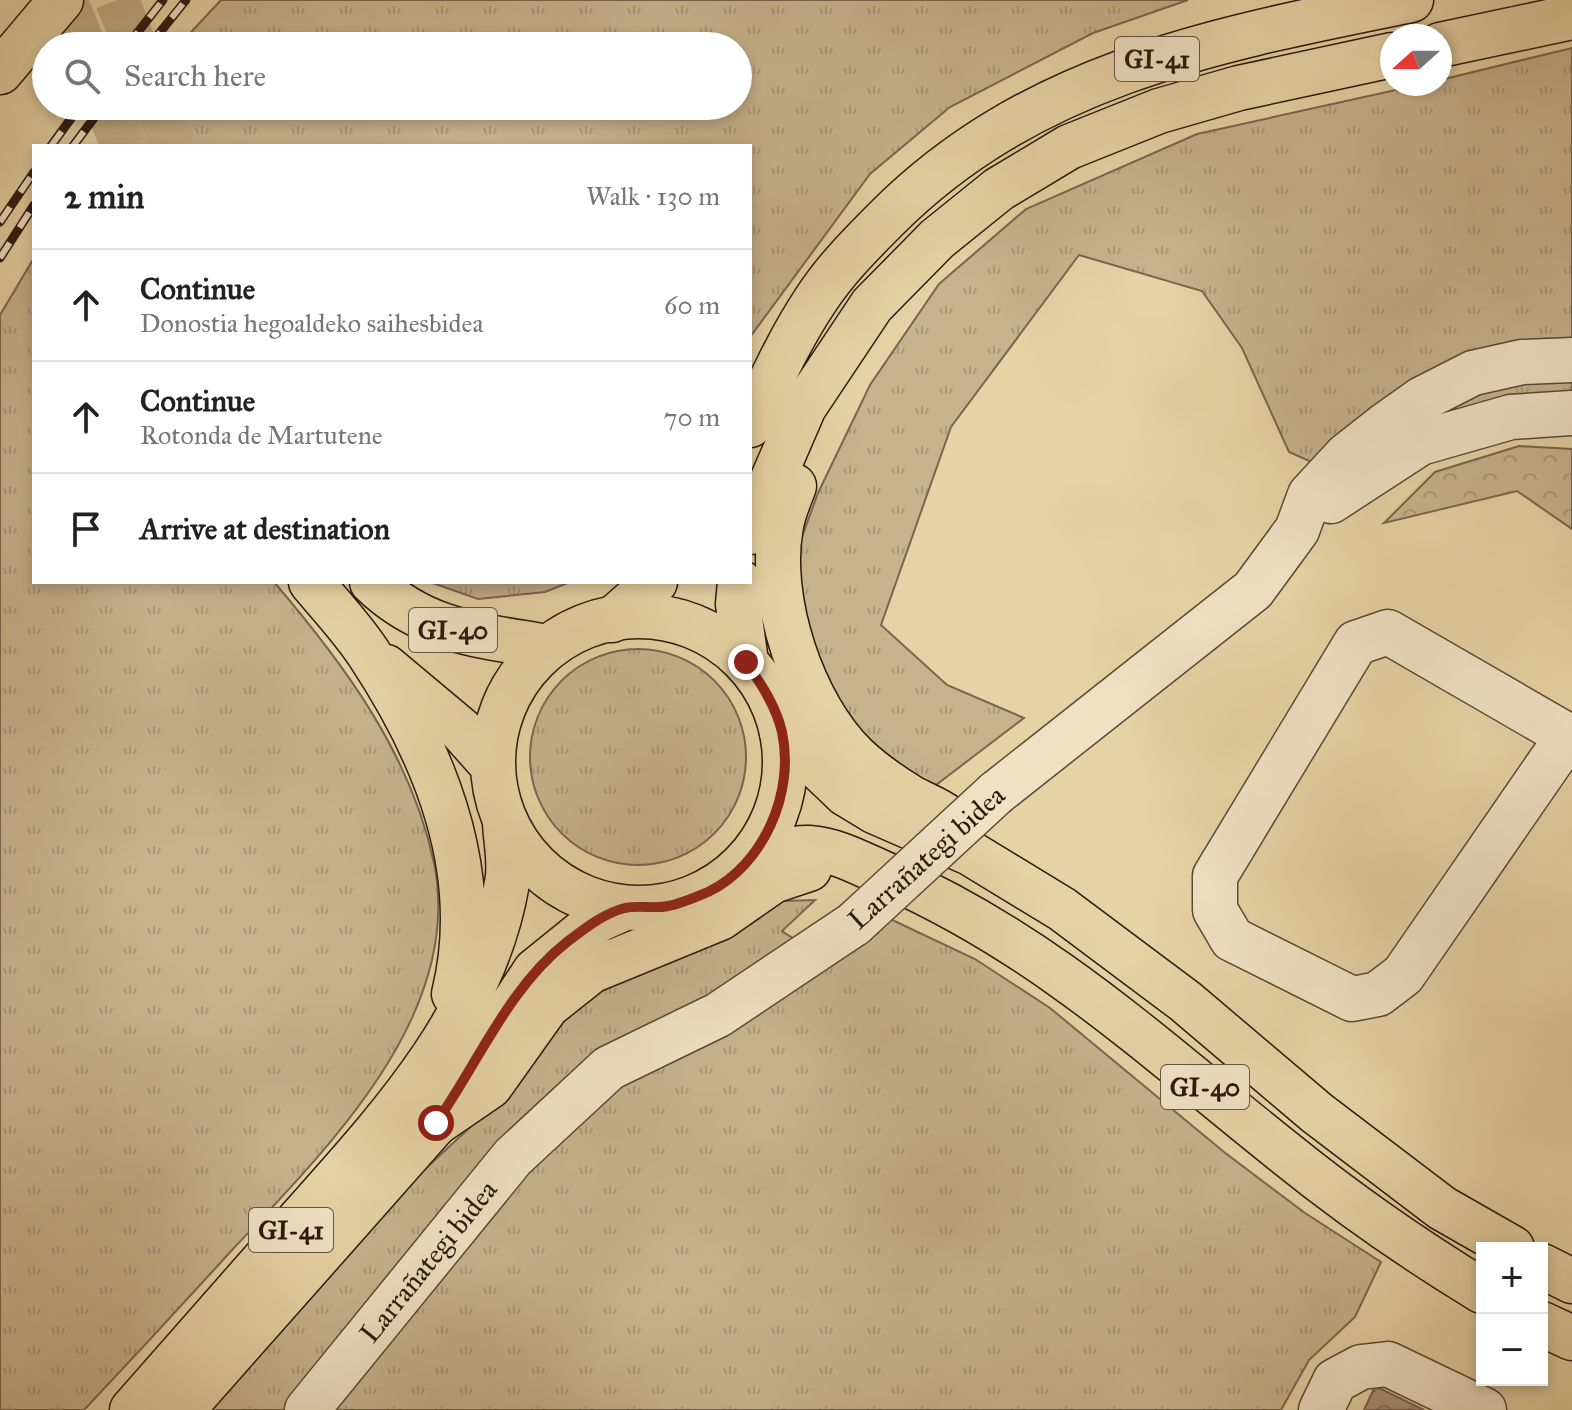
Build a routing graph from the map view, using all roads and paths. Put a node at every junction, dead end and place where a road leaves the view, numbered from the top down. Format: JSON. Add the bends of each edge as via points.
{"nodes":[{"id":1,"x":61,"y":0,"type":"edge"},
{"id":2,"x":1411,"y":0,"type":"edge"},
{"id":3,"x":1572,"y":17,"type":"edge"},
{"id":4,"x":34,"y":32,"type":"edge"},
{"id":5,"x":32,"y":34,"type":"edge"},
{"id":6,"x":1452,"y":42,"type":"edge"},
{"id":7,"x":1380,"y":58,"type":"edge"},
{"id":8,"x":0,"y":72,"type":"edge"},
{"id":9,"x":792,"y":338,"type":"junction"},
{"id":10,"x":1572,"y":360,"type":"edge"},
{"id":11,"x":833,"y":366,"type":"junction"},
{"id":12,"x":752,"y":388,"type":"edge"},
{"id":13,"x":1572,"y":413,"type":"edge"},
{"id":14,"x":752,"y":421,"type":"edge"},
{"id":15,"x":752,"y":527,"type":"edge"},
{"id":16,"x":1297,"y":530,"type":"junction"},
{"id":17,"x":313,"y":584,"type":"edge"},
{"id":18,"x":374,"y":584,"type":"edge"},
{"id":19,"x":653,"y":584,"type":"edge"},
{"id":20,"x":740,"y":584,"type":"edge"},
{"id":21,"x":612,"y":620,"type":"junction"},
{"id":22,"x":547,"y":647,"type":"junction"},
{"id":23,"x":368,"y":653,"type":"junction"},
{"id":24,"x":746,"y":662,"type":"junction"},
{"id":25,"x":782,"y":733,"type":"junction"},
{"id":26,"x":1570,"y":737,"type":"edge"},
{"id":27,"x":492,"y":765,"type":"junction"},
{"id":28,"x":505,"y":821,"type":"junction"},
{"id":29,"x":970,"y":853,"type":"junction"},
{"id":30,"x":745,"y":864,"type":"junction"},
{"id":31,"x":886,"y":875,"type":"junction"},
{"id":32,"x":625,"y":908,"type":"junction"},
{"id":33,"x":442,"y":1044,"type":"junction"},
{"id":34,"x":436,"y":1123,"type":"junction"},
{"id":35,"x":1502,"y":1242,"type":"edge"},
{"id":36,"x":1548,"y":1269,"type":"edge"},
{"id":37,"x":1572,"y":1281,"type":"edge"},
{"id":38,"x":1476,"y":1287,"type":"edge"},
{"id":39,"x":1548,"y":1327,"type":"edge"},
{"id":40,"x":1572,"y":1338,"type":"edge"},
{"id":41,"x":132,"y":1410,"type":"edge"},
{"id":42,"x":182,"y":1410,"type":"edge"},
{"id":43,"x":307,"y":1410,"type":"edge"},
{"id":44,"x":1321,"y":1410,"type":"edge"},
{"id":45,"x":1484,"y":1410,"type":"edge"}],
"edges":[{"from":1,"to":4,"type":"main road"},
{"from":2,"to":9,"type":"main road","number":"GI-41","via":[[1150,60],[1050,100],[977,142],[915,190],[855,250]]},
{"from":3,"to":6,"type":"main road"},
{"from":5,"to":8,"type":"main road"},
{"from":7,"to":11,"type":"main road","number":"GI-41","via":[[1239,88],[1159,111],[1069,147],[999,189],[937,239],[872,305]]},
{"from":9,"to":12,"type":"main road"},
{"from":9,"to":14,"type":"main road","number":"GI-41"},
{"from":10,"to":16,"type":"street","name":"Larrañategi bidea","via":[[1522,362],[1473,373],[1422,399],[1347,455],[1310,495]]},
{"from":11,"to":15,"type":"main road","number":"GI-41","via":[[790,434]]},
{"from":11,"to":29,"type":"main road","via":[[781,525],[779,592],[786,623],[828,725],[884,779],[946,815]]},
{"from":13,"to":16,"type":"street","via":[[1511,417],[1420,443],[1334,498]]},
{"from":16,"to":43,"type":"street","name":"Larrañategi bidea","bridge":true,"via":[[1253,590],[996,793],[854,924],[718,1015],[609,1068],[513,1157]]},
{"from":17,"to":23,"type":"main road","number":"GI-40"},
{"from":18,"to":22,"type":"main road","number":"GI-40","via":[[395,604],[441,628]]},
{"from":19,"to":21,"type":"main road","number":"GI-41"},
{"from":20,"to":24,"type":"main road","number":"GI-41"},
{"from":21,"to":22,"type":"main road","number":"GI-41","via":[[582,627]]},
{"from":21,"to":24,"type":"main road","number":"GI-41","via":[[667,618],[710,634]]},
{"from":22,"to":27,"type":"main road","number":"GI-41","via":[[517,681],[498,721]]},
{"from":23,"to":27,"type":"main road","number":"GI-40","via":[[460,729]]},
{"from":23,"to":33,"type":"main road","via":[[430,766],[460,864],[458,978]]},
{"from":24,"to":25,"type":"main road","number":"GI-41","via":[[769,695]]},
{"from":25,"to":29,"type":"main road","number":"GI-40","via":[[846,794]]},
{"from":25,"to":30,"type":"main road","number":"GI-41","via":[[785,780],[772,825]]},
{"from":26,"to":26,"type":"street","via":[[1403,975],[1378,994],[1352,999],[1232,939],[1215,910],[1215,876],[1356,643],[1388,632]]},
{"from":27,"to":28,"type":"main road","number":"GI-41"},
{"from":28,"to":32,"type":"main road","number":"GI-41","via":[[525,854],[553,881],[587,900]]},
{"from":28,"to":33,"type":"main road","number":"GI-41","via":[[508,880],[497,929],[482,974]]},
{"from":29,"to":35,"type":"main road","number":"GI-40","via":[[1074,918],[1442,1208]]},
{"from":30,"to":31,"type":"main road","via":[[808,848],[829,851]]},
{"from":30,"to":32,"type":"main road","number":"GI-41","via":[[710,891],[669,906]]},
{"from":31,"to":34,"type":"main road","via":[[824,867],[789,875],[720,918],[591,971],[547,1006],[490,1086]]},
{"from":31,"to":38,"type":"main road","number":"GI-40","via":[[969,914],[1030,951],[1098,999],[1286,1154],[1415,1250]]},
{"from":32,"to":34,"type":"main road","number":"GI-41","via":[[598,920],[535,971]]},
{"from":33,"to":41,"type":"main road","number":"GI-41","via":[[400,1106]]},
{"from":34,"to":42,"type":"main road","number":"GI-41"},
{"from":36,"to":37,"type":"main road"},
{"from":39,"to":40,"type":"main road"},
{"from":44,"to":45,"type":"street","via":[[1335,1381],[1361,1367],[1388,1364]]}]}
